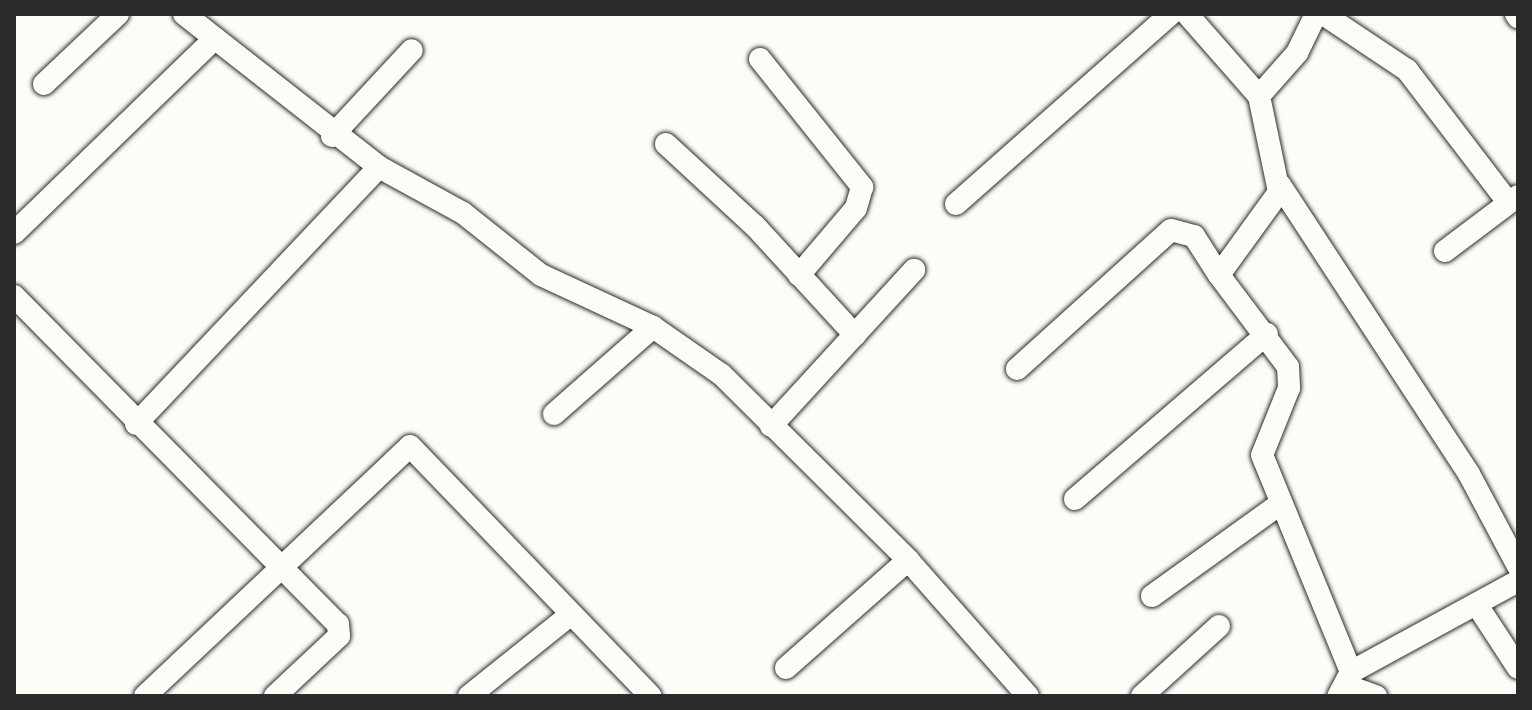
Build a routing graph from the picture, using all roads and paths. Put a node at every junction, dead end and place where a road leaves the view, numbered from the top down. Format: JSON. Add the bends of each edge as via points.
{"nodes":[{"id":1,"x":118,"y":14,"type":"edge"},
{"id":2,"x":184,"y":14,"type":"edge"},
{"id":3,"x":1171,"y":14,"type":"edge"},
{"id":4,"x":1187,"y":14,"type":"edge"},
{"id":5,"x":1316,"y":14,"type":"edge"},
{"id":6,"x":1323,"y":14,"type":"edge"},
{"id":7,"x":215,"y":38,"type":"junction"},
{"id":8,"x":412,"y":50,"type":"dead end"},
{"id":9,"x":760,"y":59,"type":"dead end"},
{"id":10,"x":44,"y":84,"type":"dead end"},
{"id":11,"x":1259,"y":96,"type":"junction"},
{"id":12,"x":332,"y":136,"type":"junction"},
{"id":13,"x":666,"y":144,"type":"dead end"},
{"id":14,"x":379,"y":167,"type":"junction"},
{"id":15,"x":1280,"y":185,"type":"junction"},
{"id":16,"x":1513,"y":199,"type":"edge"},
{"id":17,"x":956,"y":204,"type":"dead end"},
{"id":18,"x":14,"y":233,"type":"edge"},
{"id":19,"x":1445,"y":251,"type":"dead end"},
{"id":20,"x":914,"y":270,"type":"dead end"},
{"id":21,"x":799,"y":275,"type":"junction"},
{"id":22,"x":1219,"y":275,"type":"junction"},
{"id":23,"x":14,"y":296,"type":"edge"},
{"id":24,"x":653,"y":327,"type":"junction"},
{"id":25,"x":1267,"y":334,"type":"junction"},
{"id":26,"x":855,"y":335,"type":"junction"},
{"id":27,"x":1017,"y":369,"type":"dead end"},
{"id":28,"x":554,"y":414,"type":"dead end"},
{"id":29,"x":136,"y":424,"type":"junction"},
{"id":30,"x":771,"y":426,"type":"junction"},
{"id":31,"x":1075,"y":499,"type":"dead end"},
{"id":32,"x":1280,"y":504,"type":"junction"},
{"id":33,"x":908,"y":560,"type":"junction"},
{"id":34,"x":1518,"y":566,"type":"edge"},
{"id":35,"x":276,"y":567,"type":"junction"},
{"id":36,"x":1518,"y":581,"type":"edge"},
{"id":37,"x":1152,"y":596,"type":"dead end"},
{"id":38,"x":1477,"y":605,"type":"junction"},
{"id":39,"x":569,"y":616,"type":"junction"},
{"id":40,"x":1219,"y":626,"type":"dead end"},
{"id":41,"x":786,"y":668,"type":"dead end"},
{"id":42,"x":1518,"y":668,"type":"edge"},
{"id":43,"x":1346,"y":684,"type":"edge"},
{"id":44,"x":145,"y":696,"type":"edge"},
{"id":45,"x":275,"y":696,"type":"edge"},
{"id":46,"x":469,"y":696,"type":"edge"},
{"id":47,"x":651,"y":696,"type":"edge"},
{"id":48,"x":1028,"y":696,"type":"edge"},
{"id":49,"x":1142,"y":696,"type":"edge"},
{"id":50,"x":1376,"y":696,"type":"edge"}],
"edges":[{"from":1,"to":10,"type":"street"},
{"from":2,"to":7,"type":"street"},
{"from":3,"to":17,"type":"street"},
{"from":4,"to":11,"type":"street"},
{"from":5,"to":11,"type":"street","via":[[1297,53]]},
{"from":6,"to":16,"type":"street","via":[[1407,70]]},
{"from":7,"to":12,"type":"street"},
{"from":7,"to":18,"type":"street"},
{"from":8,"to":12,"type":"street"},
{"from":9,"to":21,"type":"street","via":[[862,187],[856,208]]},
{"from":11,"to":15,"type":"street"},
{"from":12,"to":14,"type":"street"},
{"from":13,"to":21,"type":"street"},
{"from":14,"to":24,"type":"street","via":[[463,213],[541,275]]},
{"from":14,"to":29,"type":"street"},
{"from":15,"to":22,"type":"street"},
{"from":15,"to":34,"type":"street","via":[[1469,474]]},
{"from":16,"to":19,"type":"street"},
{"from":20,"to":26,"type":"street"},
{"from":21,"to":26,"type":"street"},
{"from":22,"to":25,"type":"street"},
{"from":22,"to":27,"type":"street","via":[[1194,236],[1171,230]]},
{"from":23,"to":29,"type":"street"},
{"from":24,"to":28,"type":"street"},
{"from":24,"to":30,"type":"street","via":[[722,375]]},
{"from":25,"to":31,"type":"street"},
{"from":25,"to":32,"type":"street","via":[[1288,367],[1289,388],[1262,455]]},
{"from":26,"to":30,"type":"street"},
{"from":29,"to":35,"type":"street"},
{"from":30,"to":33,"type":"street"},
{"from":32,"to":37,"type":"street"},
{"from":32,"to":43,"type":"street"},
{"from":33,"to":41,"type":"street"},
{"from":33,"to":48,"type":"street"},
{"from":35,"to":39,"type":"street","via":[[410,446]]},
{"from":35,"to":44,"type":"street"},
{"from":35,"to":45,"type":"street","via":[[341,630]]},
{"from":36,"to":38,"type":"street"},
{"from":38,"to":42,"type":"street"},
{"from":38,"to":43,"type":"street"},
{"from":39,"to":46,"type":"street"},
{"from":39,"to":47,"type":"street"},
{"from":40,"to":49,"type":"street"},
{"from":43,"to":50,"type":"street"}]}
